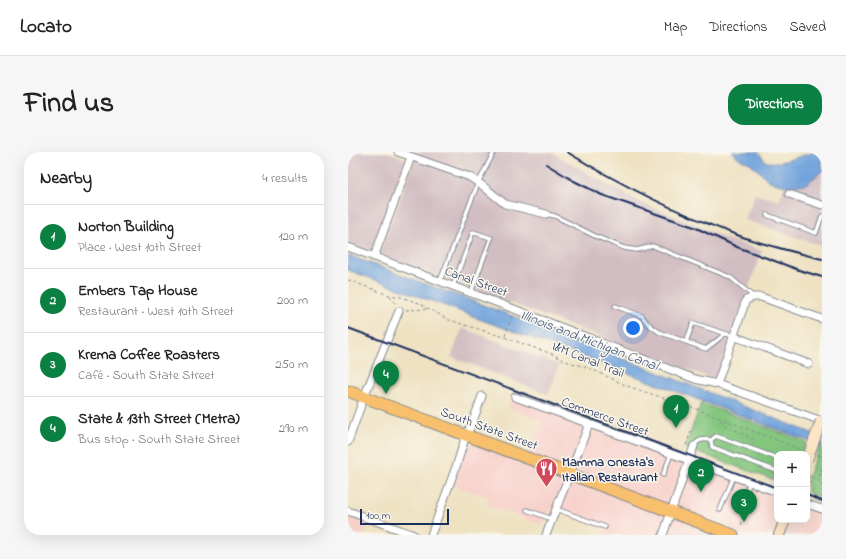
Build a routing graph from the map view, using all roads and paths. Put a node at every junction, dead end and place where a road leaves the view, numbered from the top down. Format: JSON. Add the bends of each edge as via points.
{"nodes":[{"id":1,"x":398,"y":152,"type":"edge"},
{"id":2,"x":494,"y":152,"type":"edge"},
{"id":3,"x":411,"y":158,"type":"junction"},
{"id":4,"x":478,"y":183,"type":"junction"},
{"id":5,"x":789,"y":194,"type":"dead end"},
{"id":6,"x":822,"y":205,"type":"edge"},
{"id":7,"x":546,"y":214,"type":"joint"},
{"id":8,"x":767,"y":215,"type":"dead end"},
{"id":9,"x":822,"y":216,"type":"edge"},
{"id":10,"x":348,"y":247,"type":"edge"},
{"id":11,"x":374,"y":257,"type":"junction"},
{"id":12,"x":348,"y":280,"type":"edge"},
{"id":13,"x":440,"y":281,"type":"junction"},
{"id":14,"x":453,"y":286,"type":"junction"},
{"id":15,"x":471,"y":293,"type":"junction"},
{"id":16,"x":389,"y":295,"type":"junction"},
{"id":17,"x":754,"y":297,"type":"junction"},
{"id":18,"x":615,"y":306,"type":"dead end"},
{"id":19,"x":428,"y":309,"type":"junction"},
{"id":20,"x":514,"y":309,"type":"junction"},
{"id":21,"x":399,"y":311,"type":"junction"},
{"id":22,"x":822,"y":319,"type":"edge"},
{"id":23,"x":725,"y":334,"type":"junction"},
{"id":24,"x":733,"y":336,"type":"junction"},
{"id":25,"x":504,"y":337,"type":"junction"},
{"id":26,"x":686,"y":342,"type":"junction"},
{"id":27,"x":809,"y":364,"type":"dead end"},
{"id":28,"x":717,"y":384,"type":"junction"},
{"id":29,"x":348,"y":391,"type":"edge"},
{"id":30,"x":482,"y":396,"type":"dead end"},
{"id":31,"x":364,"y":397,"type":"junction"},
{"id":32,"x":515,"y":397,"type":"dead end"},
{"id":33,"x":720,"y":419,"type":"junction"},
{"id":34,"x":822,"y":421,"type":"edge"},
{"id":35,"x":589,"y":424,"type":"junction"},
{"id":36,"x":691,"y":431,"type":"dead end"},
{"id":37,"x":466,"y":435,"type":"junction"},
{"id":38,"x":710,"y":440,"type":"junction"},
{"id":39,"x":348,"y":442,"type":"edge"},
{"id":40,"x":686,"y":445,"type":"dead end"},
{"id":41,"x":694,"y":446,"type":"joint"},
{"id":42,"x":755,"y":450,"type":"junction"},
{"id":43,"x":800,"y":451,"type":"edge"},
{"id":44,"x":810,"y":452,"type":"edge"},
{"id":45,"x":671,"y":454,"type":"junction"},
{"id":46,"x":810,"y":455,"type":"edge"},
{"id":47,"x":774,"y":457,"type":"edge"},
{"id":48,"x":822,"y":457,"type":"edge"},
{"id":49,"x":689,"y":460,"type":"junction"},
{"id":50,"x":709,"y":467,"type":"junction"},
{"id":51,"x":822,"y":468,"type":"edge"},
{"id":52,"x":774,"y":470,"type":"edge"},
{"id":53,"x":686,"y":471,"type":"junction"},
{"id":54,"x":821,"y":472,"type":"edge"},
{"id":55,"x":569,"y":474,"type":"junction"},
{"id":56,"x":663,"y":475,"type":"dead end"},
{"id":57,"x":734,"y":476,"type":"junction"},
{"id":58,"x":810,"y":477,"type":"edge"},
{"id":59,"x":818,"y":480,"type":"junction"},
{"id":60,"x":750,"y":482,"type":"junction"},
{"id":61,"x":822,"y":486,"type":"edge"},
{"id":62,"x":774,"y":491,"type":"edge"},
{"id":63,"x":743,"y":499,"type":"dead end"},
{"id":64,"x":750,"y":503,"type":"dead end"},
{"id":65,"x":810,"y":505,"type":"edge"},
{"id":66,"x":556,"y":509,"type":"junction"},
{"id":67,"x":822,"y":509,"type":"edge"},
{"id":68,"x":527,"y":510,"type":"dead end"},
{"id":69,"x":720,"y":510,"type":"dead end"},
{"id":70,"x":348,"y":511,"type":"edge"},
{"id":71,"x":672,"y":512,"type":"junction"},
{"id":72,"x":552,"y":519,"type":"junction"},
{"id":73,"x":784,"y":523,"type":"edge"},
{"id":74,"x":742,"y":525,"type":"dead end"},
{"id":75,"x":605,"y":527,"type":"dead end"},
{"id":76,"x":414,"y":535,"type":"edge"},
{"id":77,"x":430,"y":535,"type":"edge"},
{"id":78,"x":546,"y":535,"type":"edge"},
{"id":79,"x":663,"y":535,"type":"edge"},
{"id":80,"x":733,"y":535,"type":"edge"},
{"id":81,"x":779,"y":535,"type":"edge"}],
"edges":[{"from":1,"to":3,"type":"street"},
{"from":2,"to":4,"type":"lane"},
{"from":3,"to":4,"type":"street","via":[[470,177]]},
{"from":3,"to":11,"type":"street"},
{"from":4,"to":7,"type":"street","via":[[505,204]]},
{"from":4,"to":13,"type":"lane"},
{"from":5,"to":6,"type":"street"},
{"from":7,"to":17,"type":"lane","via":[[624,248],[637,250],[653,246],[730,277]]},
{"from":8,"to":9,"type":"lane","via":[[816,233]]},
{"from":10,"to":11,"type":"street","name":"Canal Street"},
{"from":11,"to":13,"type":"street","name":"Canal Street"},
{"from":12,"to":16,"type":"path","name":"I&M Canal Trail"},
{"from":13,"to":14,"type":"street","name":"Canal Street"},
{"from":14,"to":15,"type":"street","name":"Canal Street"},
{"from":14,"to":15,"type":"lane","via":[[473,232],[490,238]]},
{"from":15,"to":20,"type":"street","name":"Canal Street"},
{"from":16,"to":19,"type":"path","name":"I&M Canal Trail","via":[[418,303]]},
{"from":16,"to":21,"type":"path","via":[[396,302]]},
{"from":17,"to":22,"type":"street","via":[[761,297]]},
{"from":17,"to":24,"type":"street","via":[[746,300]]},
{"from":18,"to":26,"type":"lane","via":[[642,316],[659,332]]},
{"from":19,"to":21,"type":"path"},
{"from":19,"to":25,"type":"path","name":"I&M Canal Trail","via":[[450,320]]},
{"from":20,"to":25,"type":"path"},
{"from":20,"to":28,"type":"street","name":"Canal Street","via":[[695,379]]},
{"from":21,"to":31,"type":"street"},
{"from":23,"to":24,"type":"lane"},
{"from":23,"to":26,"type":"lane","via":[[706,349]]},
{"from":23,"to":26,"type":"lane","via":[[693,323]]},
{"from":24,"to":27,"type":"street"},
{"from":24,"to":28,"type":"street"},
{"from":25,"to":33,"type":"path","name":"I&M Canal Trail"},
{"from":28,"to":34,"type":"street","name":"Canal Street"},
{"from":29,"to":31,"type":"main road","name":"South State Street"},
{"from":30,"to":37,"type":"street"},
{"from":31,"to":37,"type":"main road","name":"South State Street"},
{"from":31,"to":39,"type":"street"},
{"from":32,"to":35,"type":"street","name":"Commerce Street"},
{"from":33,"to":42,"type":"path","via":[[724,425],[750,436]]},
{"from":33,"to":43,"type":"path","name":"I&M Canal Trail","via":[[751,429]]},
{"from":34,"to":44,"type":"main road","bridge":true},
{"from":35,"to":45,"type":"street","name":"Commerce Street"},
{"from":35,"to":55,"type":"street"},
{"from":36,"to":40,"type":"path"},
{"from":37,"to":55,"type":"main road","name":"South State Street"},
{"from":37,"to":77,"type":"street"},
{"from":38,"to":41,"type":"lane","via":[[699,440]]},
{"from":38,"to":42,"type":"lane","via":[[716,436]]},
{"from":38,"to":52,"type":"lane","via":[[712,447]]},
{"from":41,"to":49,"type":"street"},
{"from":42,"to":47,"type":"lane"},
{"from":45,"to":49,"type":"street","name":"Commerce Street"},
{"from":45,"to":56,"type":"lane"},
{"from":46,"to":48,"type":"path","name":"I&M Canal Trail"},
{"from":49,"to":50,"type":"street","name":"Commerce Street"},
{"from":49,"to":53,"type":"street"},
{"from":50,"to":53,"type":"lane","via":[[706,478]]},
{"from":50,"to":57,"type":"street","name":"Commerce Street"},
{"from":51,"to":54,"type":"path"},
{"from":53,"to":71,"type":"street"},
{"from":54,"to":59,"type":"path"},
{"from":55,"to":66,"type":"street"},
{"from":55,"to":71,"type":"main road","name":"South State Street"},
{"from":57,"to":60,"type":"street","name":"Commerce Street"},
{"from":57,"to":69,"type":"lane"},
{"from":58,"to":59,"type":"path"},
{"from":59,"to":61,"type":"path"},
{"from":60,"to":62,"type":"street","name":"Commerce Street"},
{"from":60,"to":63,"type":"lane"},
{"from":64,"to":74,"type":"path"},
{"from":65,"to":67,"type":"street"},
{"from":66,"to":72,"type":"street"},
{"from":66,"to":75,"type":"lane"},
{"from":68,"to":72,"type":"lane"},
{"from":70,"to":76,"type":"street"},
{"from":71,"to":79,"type":"street"},
{"from":71,"to":80,"type":"main road","name":"South State Street"},
{"from":72,"to":78,"type":"street"},
{"from":73,"to":81,"type":"main road"}]}
